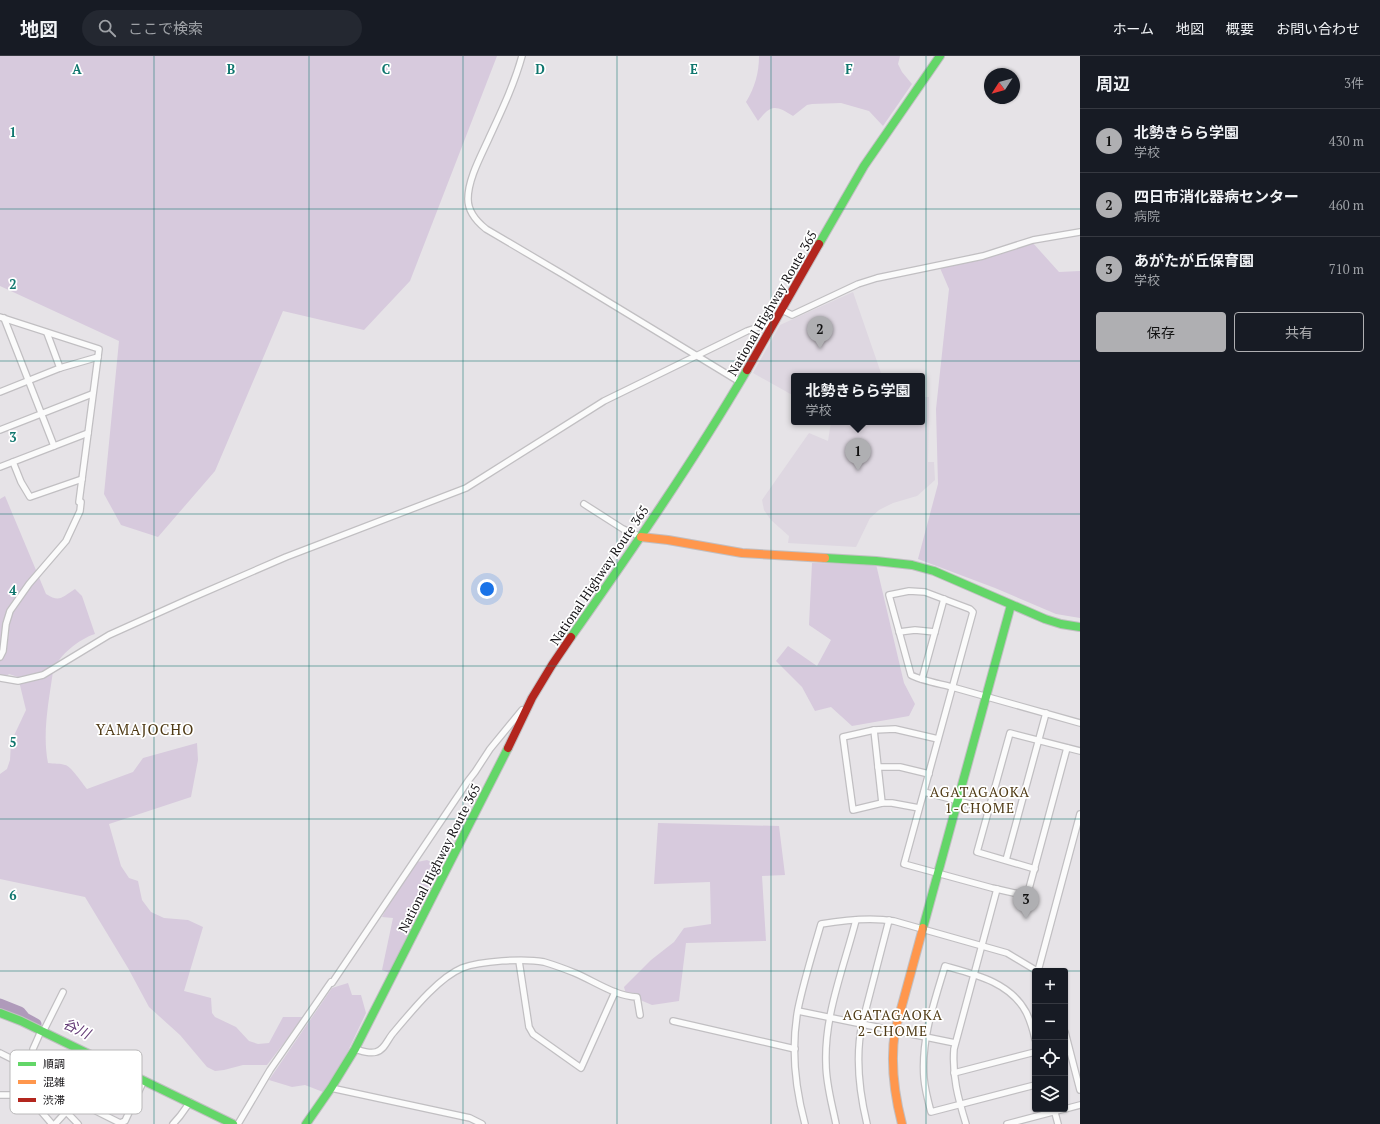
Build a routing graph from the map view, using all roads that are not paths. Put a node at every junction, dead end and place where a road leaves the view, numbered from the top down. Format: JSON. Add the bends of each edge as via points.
{"nodes":[{"id":1,"x":522,"y":56,"type":"edge"},
{"id":2,"x":940,"y":56,"type":"edge"},
{"id":3,"x":1080,"y":232,"type":"edge"},
{"id":4,"x":782,"y":310,"type":"junction"},
{"id":5,"x":2,"y":317,"type":"edge"},
{"id":6,"x":775,"y":321,"type":"junction"},
{"id":7,"x":47,"y":333,"type":"junction"},
{"id":8,"x":697,"y":356,"type":"junction"},
{"id":9,"x":98,"y":357,"type":"junction"},
{"id":10,"x":60,"y":368,"type":"junction"},
{"id":11,"x":28,"y":381,"type":"junction"},
{"id":12,"x":740,"y":382,"type":"junction"},
{"id":13,"x":0,"y":392,"type":"edge"},
{"id":14,"x":92,"y":394,"type":"junction"},
{"id":15,"x":41,"y":413,"type":"junction"},
{"id":16,"x":0,"y":430,"type":"edge"},
{"id":17,"x":88,"y":433,"type":"junction"},
{"id":18,"x":54,"y":446,"type":"junction"},
{"id":19,"x":13,"y":462,"type":"junction"},
{"id":20,"x":0,"y":467,"type":"edge"},
{"id":21,"x":82,"y":479,"type":"junction"},
{"id":22,"x":584,"y":504,"type":"dead end"},
{"id":23,"x":641,"y":537,"type":"junction"},
{"id":24,"x":944,"y":599,"type":"junction"},
{"id":25,"x":1011,"y":605,"type":"junction"},
{"id":26,"x":1080,"y":627,"type":"edge"},
{"id":27,"x":899,"y":632,"type":"junction"},
{"id":28,"x":935,"y":632,"type":"junction"},
{"id":29,"x":0,"y":656,"type":"edge"},
{"id":30,"x":0,"y":678,"type":"edge"},
{"id":31,"x":922,"y":679,"type":"junction"},
{"id":32,"x":953,"y":687,"type":"junction"},
{"id":33,"x":985,"y":697,"type":"junction"},
{"id":34,"x":532,"y":698,"type":"junction"},
{"id":35,"x":1046,"y":713,"type":"junction"},
{"id":36,"x":1080,"y":723,"type":"edge"},
{"id":37,"x":874,"y":730,"type":"junction"},
{"id":38,"x":938,"y":739,"type":"junction"},
{"id":39,"x":1039,"y":740,"type":"junction"},
{"id":40,"x":1067,"y":748,"type":"junction"},
{"id":41,"x":1080,"y":751,"type":"edge"},
{"id":42,"x":878,"y":767,"type":"junction"},
{"id":43,"x":929,"y":774,"type":"junction"},
{"id":44,"x":924,"y":792,"type":"junction"},
{"id":45,"x":957,"y":801,"type":"junction"},
{"id":46,"x":882,"y":803,"type":"junction"},
{"id":47,"x":919,"y":808,"type":"junction"},
{"id":48,"x":989,"y":809,"type":"junction"},
{"id":49,"x":1080,"y":814,"type":"edge"},
{"id":50,"x":1006,"y":860,"type":"junction"},
{"id":51,"x":1034,"y":869,"type":"junction"},
{"id":52,"x":937,"y":873,"type":"junction"},
{"id":53,"x":997,"y":889,"type":"junction"},
{"id":54,"x":856,"y":920,"type":"junction"},
{"id":55,"x":889,"y":920,"type":"junction"},
{"id":56,"x":922,"y":928,"type":"junction"},
{"id":57,"x":981,"y":945,"type":"junction"},
{"id":58,"x":519,"y":961,"type":"junction"},
{"id":59,"x":1032,"y":968,"type":"edge"},
{"id":60,"x":1038,"y":968,"type":"edge"},
{"id":61,"x":974,"y":974,"type":"junction"},
{"id":62,"x":63,"y":992,"type":"dead end"},
{"id":63,"x":615,"y":992,"type":"junction"},
{"id":64,"x":798,"y":1011,"type":"junction"},
{"id":65,"x":0,"y":1013,"type":"edge"},
{"id":66,"x":640,"y":1015,"type":"dead end"},
{"id":67,"x":830,"y":1017,"type":"junction"},
{"id":68,"x":673,"y":1021,"type":"dead end"},
{"id":69,"x":862,"y":1024,"type":"junction"},
{"id":70,"x":1032,"y":1029,"type":"edge"},
{"id":71,"x":44,"y":1030,"type":"junction"},
{"id":72,"x":895,"y":1031,"type":"junction"},
{"id":73,"x":926,"y":1036,"type":"junction"},
{"id":74,"x":956,"y":1043,"type":"junction"},
{"id":75,"x":355,"y":1049,"type":"junction"},
{"id":76,"x":795,"y":1049,"type":"junction"},
{"id":77,"x":33,"y":1050,"type":"edge"},
{"id":78,"x":84,"y":1050,"type":"edge"},
{"id":79,"x":1068,"y":1050,"type":"edge"},
{"id":80,"x":0,"y":1052,"type":"edge"},
{"id":81,"x":1032,"y":1053,"type":"edge"},
{"id":82,"x":10,"y":1057,"type":"edge"},
{"id":83,"x":954,"y":1073,"type":"junction"},
{"id":84,"x":144,"y":1080,"type":"joint"},
{"id":85,"x":142,"y":1085,"type":"edge"},
{"id":86,"x":1032,"y":1086,"type":"edge"},
{"id":87,"x":331,"y":1088,"type":"junction"},
{"id":88,"x":1080,"y":1090,"type":"edge"},
{"id":89,"x":190,"y":1102,"type":"junction"},
{"id":90,"x":960,"y":1104,"type":"junction"},
{"id":91,"x":1080,"y":1105,"type":"edge"},
{"id":92,"x":1068,"y":1108,"type":"edge"},
{"id":93,"x":1047,"y":1112,"type":"edge"},
{"id":94,"x":1055,"y":1112,"type":"edge"},
{"id":95,"x":45,"y":1114,"type":"edge"},
{"id":96,"x":64,"y":1114,"type":"edge"},
{"id":97,"x":68,"y":1114,"type":"edge"},
{"id":98,"x":102,"y":1114,"type":"edge"},
{"id":99,"x":128,"y":1114,"type":"edge"},
{"id":100,"x":470,"y":1121,"type":"edge"},
{"id":101,"x":54,"y":1124,"type":"edge"},
{"id":102,"x":78,"y":1124,"type":"edge"},
{"id":103,"x":173,"y":1124,"type":"edge"},
{"id":104,"x":233,"y":1124,"type":"edge"},
{"id":105,"x":238,"y":1124,"type":"edge"},
{"id":106,"x":306,"y":1124,"type":"edge"},
{"id":107,"x":482,"y":1124,"type":"edge"},
{"id":108,"x":805,"y":1124,"type":"edge"},
{"id":109,"x":836,"y":1124,"type":"edge"},
{"id":110,"x":867,"y":1124,"type":"edge"},
{"id":111,"x":902,"y":1124,"type":"edge"},
{"id":112,"x":966,"y":1124,"type":"edge"},
{"id":113,"x":1007,"y":1124,"type":"edge"},
{"id":114,"x":1058,"y":1124,"type":"edge"}],
"edges":[{"from":1,"to":8,"type":"street","via":[[505,103],[469,186],[470,211],[476,221],[486,229]]},
{"from":2,"to":4,"type":"main road","name":"National Highway Route 365","via":[[864,166]]},
{"from":3,"to":4,"type":"street","via":[[1034,240],[983,256],[877,278],[858,284],[792,315]]},
{"from":4,"to":6,"type":"main road","name":"National Highway Route 365"},
{"from":5,"to":7,"type":"street"},
{"from":5,"to":11,"type":"street"},
{"from":6,"to":8,"type":"street"},
{"from":6,"to":12,"type":"main road","name":"National Highway Route 365"},
{"from":7,"to":9,"type":"street","via":[[99,349]]},
{"from":7,"to":10,"type":"street"},
{"from":8,"to":12,"type":"street"},
{"from":8,"to":30,"type":"street","via":[[604,401],[466,488],[286,557],[189,599],[109,635],[43,675],[18,681]]},
{"from":9,"to":10,"type":"street"},
{"from":9,"to":14,"type":"street"},
{"from":10,"to":11,"type":"street"},
{"from":11,"to":13,"type":"street"},
{"from":11,"to":15,"type":"street"},
{"from":12,"to":23,"type":"main road","name":"National Highway Route 365"},
{"from":14,"to":15,"type":"street"},
{"from":14,"to":17,"type":"street"},
{"from":15,"to":16,"type":"street"},
{"from":15,"to":18,"type":"street"},
{"from":17,"to":18,"type":"street"},
{"from":17,"to":21,"type":"street"},
{"from":18,"to":19,"type":"street"},
{"from":19,"to":20,"type":"street"},
{"from":19,"to":21,"type":"street","via":[[30,497]]},
{"from":21,"to":29,"type":"street","via":[[79,502],[81,508],[77,520],[63,546],[29,584],[10,611]]},
{"from":22,"to":23,"type":"street","via":[[623,529]]},
{"from":23,"to":25,"type":"main road","via":[[742,553],[899,562],[934,571]]},
{"from":23,"to":34,"type":"main road","name":"National Highway Route 365"},
{"from":24,"to":27,"type":"street","via":[[916,591],[902,591],[889,595]]},
{"from":24,"to":28,"type":"street"},
{"from":24,"to":32,"type":"street","via":[[973,612]]},
{"from":25,"to":26,"type":"main road","via":[[1061,624]]},
{"from":25,"to":33,"type":"main road"},
{"from":27,"to":28,"type":"street"},
{"from":27,"to":31,"type":"street","via":[[911,675]]},
{"from":28,"to":31,"type":"street"},
{"from":31,"to":32,"type":"street"},
{"from":32,"to":33,"type":"street"},
{"from":32,"to":38,"type":"street"},
{"from":33,"to":35,"type":"street"},
{"from":33,"to":45,"type":"main road"},
{"from":34,"to":75,"type":"main road","name":"National Highway Route 365"},
{"from":34,"to":105,"type":"street","via":[[490,749],[352,955],[270,1070]]},
{"from":35,"to":36,"type":"street"},
{"from":35,"to":39,"type":"street"},
{"from":37,"to":38,"type":"street","via":[[895,729]]},
{"from":37,"to":42,"type":"street"},
{"from":37,"to":46,"type":"street","via":[[843,737],[852,810]]},
{"from":38,"to":43,"type":"street"},
{"from":39,"to":40,"type":"street"},
{"from":39,"to":48,"type":"street","via":[[1010,733]]},
{"from":39,"to":50,"type":"street"},
{"from":40,"to":41,"type":"street"},
{"from":40,"to":51,"type":"street"},
{"from":42,"to":43,"type":"street","via":[[900,767]]},
{"from":42,"to":46,"type":"street"},
{"from":43,"to":44,"type":"street"},
{"from":44,"to":45,"type":"street"},
{"from":44,"to":47,"type":"street"},
{"from":45,"to":48,"type":"street"},
{"from":45,"to":52,"type":"main road"},
{"from":46,"to":47,"type":"street"},
{"from":47,"to":52,"type":"street","via":[[904,864]]},
{"from":48,"to":50,"type":"street","via":[[977,852]]},
{"from":49,"to":60,"type":"street"},
{"from":50,"to":51,"type":"street"},
{"from":51,"to":53,"type":"street","via":[[1027,896]]},
{"from":52,"to":53,"type":"street"},
{"from":52,"to":56,"type":"main road"},
{"from":53,"to":57,"type":"street"},
{"from":54,"to":55,"type":"street"},
{"from":54,"to":64,"type":"street","via":[[821,924]]},
{"from":54,"to":67,"type":"street"},
{"from":55,"to":56,"type":"street"},
{"from":55,"to":69,"type":"street"},
{"from":56,"to":57,"type":"street"},
{"from":56,"to":72,"type":"main road"},
{"from":57,"to":59,"type":"street","via":[[1007,952]]},
{"from":57,"to":61,"type":"street"},
{"from":58,"to":63,"type":"street","via":[[544,962]]},
{"from":58,"to":63,"type":"street","via":[[529,1027],[533,1034],[581,1068]]},
{"from":58,"to":75,"type":"street","via":[[482,962],[449,974],[393,1033],[382,1049],[369,1053]]},
{"from":61,"to":70,"type":"street","via":[[988,979],[1013,995],[1026,1012]]},
{"from":61,"to":73,"type":"street","via":[[945,966]]},
{"from":61,"to":74,"type":"street"},
{"from":62,"to":71,"type":"street"},
{"from":63,"to":66,"type":"street","via":[[638,997]]},
{"from":64,"to":67,"type":"street"},
{"from":64,"to":76,"type":"street"},
{"from":65,"to":71,"type":"main road"},
{"from":67,"to":69,"type":"street"},
{"from":67,"to":109,"type":"street","via":[[826,1065]]},
{"from":68,"to":76,"type":"street"},
{"from":69,"to":72,"type":"street"},
{"from":69,"to":110,"type":"street","via":[[858,1069]]},
{"from":71,"to":77,"type":"street"},
{"from":71,"to":78,"type":"main road"},
{"from":72,"to":73,"type":"street"},
{"from":72,"to":111,"type":"main road","via":[[892,1045],[893,1082]]},
{"from":73,"to":74,"type":"street"},
{"from":73,"to":90,"type":"street","via":[[924,1078],[931,1112]]},
{"from":74,"to":83,"type":"street"},
{"from":75,"to":87,"type":"main road","name":"National Highway Route 365"},
{"from":76,"to":108,"type":"street","via":[[794,1063]]},
{"from":79,"to":88,"type":"street"},
{"from":80,"to":82,"type":"street"},
{"from":81,"to":83,"type":"street"},
{"from":83,"to":90,"type":"street"},
{"from":84,"to":85,"type":"street"},
{"from":84,"to":89,"type":"main road"},
{"from":86,"to":90,"type":"street"},
{"from":87,"to":100,"type":"street"},
{"from":87,"to":106,"type":"main road","name":"National Highway Route 365"},
{"from":89,"to":103,"type":"street"},
{"from":89,"to":104,"type":"main road"},
{"from":90,"to":112,"type":"street"},
{"from":91,"to":92,"type":"street"},
{"from":93,"to":113,"type":"street"},
{"from":94,"to":114,"type":"street"},
{"from":95,"to":101,"type":"street"},
{"from":96,"to":101,"type":"street"},
{"from":97,"to":102,"type":"street"},
{"from":98,"to":99,"type":"street","via":[[120,1123],[125,1121]]},
{"from":100,"to":107,"type":"street"}]}
